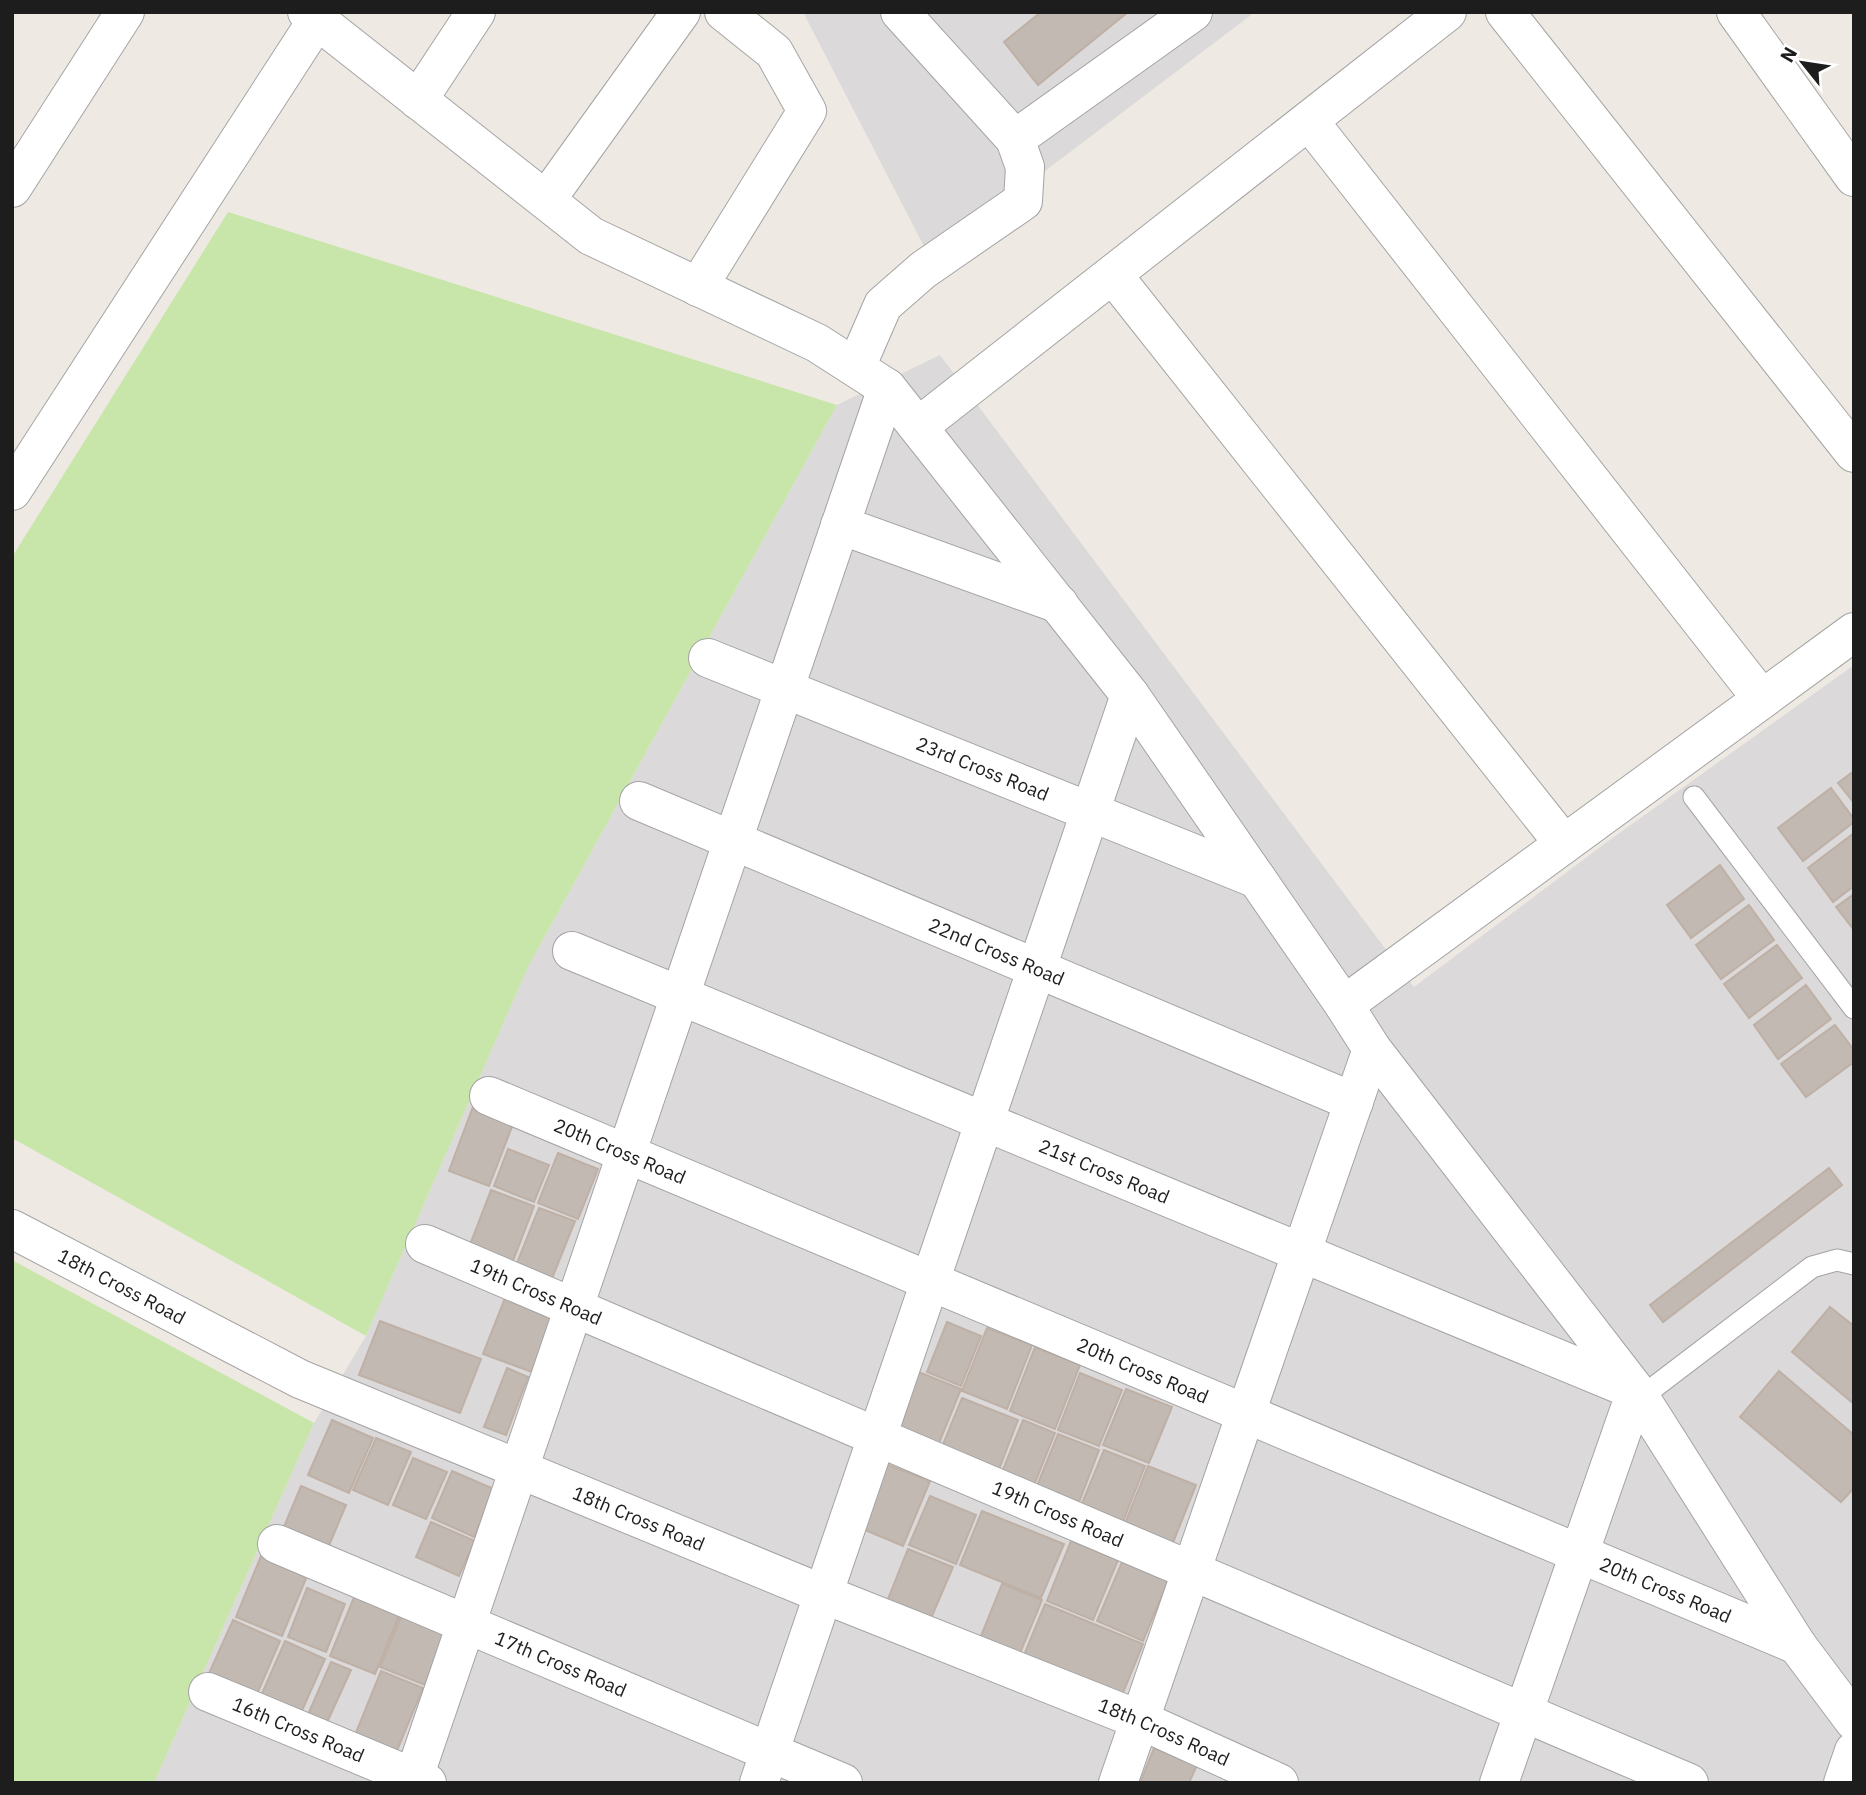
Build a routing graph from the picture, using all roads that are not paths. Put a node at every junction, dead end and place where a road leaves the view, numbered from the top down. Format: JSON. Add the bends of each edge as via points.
{"nodes":[{"id":1,"x":125,"y":12,"type":"edge"},
{"id":2,"x":476,"y":12,"type":"edge"},
{"id":3,"x":681,"y":12,"type":"edge"},
{"id":4,"x":724,"y":12,"type":"edge"},
{"id":5,"x":900,"y":12,"type":"edge"},
{"id":6,"x":1193,"y":12,"type":"edge"},
{"id":7,"x":1447,"y":12,"type":"edge"},
{"id":8,"x":1505,"y":12,"type":"edge"},
{"id":9,"x":1735,"y":12,"type":"edge"},
{"id":10,"x":312,"y":16,"type":"edge"},
{"id":11,"x":418,"y":100,"type":"junction"},
{"id":12,"x":1309,"y":121,"type":"junction"},
{"id":13,"x":1016,"y":139,"type":"junction"},
{"id":14,"x":1854,"y":177,"type":"edge"},
{"id":15,"x":12,"y":188,"type":"edge"},
{"id":16,"x":547,"y":200,"type":"junction"},
{"id":17,"x":1113,"y":275,"type":"junction"},
{"id":18,"x":698,"y":286,"type":"junction"},
{"id":19,"x":856,"y":367,"type":"junction"},
{"id":20,"x":887,"y":388,"type":"junction"},
{"id":21,"x":919,"y":426,"type":"junction"},
{"id":22,"x":1854,"y":453,"type":"edge"},
{"id":23,"x":12,"y":491,"type":"edge"},
{"id":24,"x":840,"y":525,"type":"junction"},
{"id":25,"x":1059,"y":604,"type":"junction"},
{"id":26,"x":1849,"y":645,"type":"edge"},
{"id":27,"x":708,"y":658,"type":"dead end"},
{"id":28,"x":785,"y":689,"type":"junction"},
{"id":29,"x":1130,"y":695,"type":"junction"},
{"id":30,"x":1762,"y":699,"type":"junction"},
{"id":31,"x":1694,"y":797,"type":"dead end"},
{"id":32,"x":639,"y":802,"type":"dead end"},
{"id":33,"x":1090,"y":812,"type":"junction"},
{"id":34,"x":733,"y":841,"type":"junction"},
{"id":35,"x":1563,"y":844,"type":"junction"},
{"id":36,"x":1257,"y":879,"type":"junction"},
{"id":37,"x":572,"y":951,"type":"dead end"},
{"id":38,"x":1037,"y":969,"type":"junction"},
{"id":39,"x":680,"y":996,"type":"junction"},
{"id":40,"x":1344,"y":1005,"type":"junction"},
{"id":41,"x":1854,"y":1008,"type":"edge"},
{"id":42,"x":1372,"y":1049,"type":"junction"},
{"id":43,"x":489,"y":1096,"type":"dead end"},
{"id":44,"x":1354,"y":1102,"type":"junction"},
{"id":45,"x":984,"y":1122,"type":"junction"},
{"id":46,"x":627,"y":1153,"type":"junction"},
{"id":47,"x":12,"y":1229,"type":"edge"},
{"id":48,"x":425,"y":1244,"type":"dead end"},
{"id":49,"x":1301,"y":1253,"type":"junction"},
{"id":50,"x":1854,"y":1264,"type":"edge"},
{"id":51,"x":930,"y":1281,"type":"junction"},
{"id":52,"x":574,"y":1307,"type":"junction"},
{"id":53,"x":1638,"y":1395,"type":"junction"},
{"id":54,"x":1246,"y":1413,"type":"junction"},
{"id":55,"x":877,"y":1437,"type":"junction"},
{"id":56,"x":519,"y":1468,"type":"junction"},
{"id":57,"x":277,"y":1544,"type":"dead end"},
{"id":58,"x":1579,"y":1552,"type":"junction"},
{"id":59,"x":1192,"y":1570,"type":"junction"},
{"id":60,"x":823,"y":1594,"type":"junction"},
{"id":61,"x":466,"y":1623,"type":"junction"},
{"id":62,"x":1797,"y":1645,"type":"junction"},
{"id":63,"x":208,"y":1692,"type":"dead end"},
{"id":64,"x":1524,"y":1712,"type":"junction"},
{"id":65,"x":1140,"y":1720,"type":"junction"},
{"id":66,"x":1854,"y":1721,"type":"edge"},
{"id":67,"x":1854,"y":1751,"type":"edge"},
{"id":68,"x":764,"y":1767,"type":"edge"},
{"id":69,"x":418,"y":1781,"type":"edge"},
{"id":70,"x":843,"y":1783,"type":"edge"},
{"id":71,"x":1118,"y":1783,"type":"edge"},
{"id":72,"x":1279,"y":1783,"type":"edge"},
{"id":73,"x":1499,"y":1783,"type":"edge"},
{"id":74,"x":1689,"y":1783,"type":"edge"},
{"id":75,"x":1843,"y":1783,"type":"edge"}],
"edges":[{"from":1,"to":15,"type":"street"},
{"from":2,"to":11,"type":"street"},
{"from":3,"to":16,"type":"street"},
{"from":4,"to":18,"type":"street","via":[[774,52],[807,111]]},
{"from":5,"to":13,"type":"street"},
{"from":6,"to":13,"type":"street"},
{"from":7,"to":12,"type":"street"},
{"from":8,"to":22,"type":"street"},
{"from":9,"to":14,"type":"street"},
{"from":10,"to":11,"type":"street"},
{"from":10,"to":23,"type":"street"},
{"from":11,"to":16,"type":"street"},
{"from":12,"to":17,"type":"street"},
{"from":12,"to":30,"type":"street"},
{"from":13,"to":19,"type":"street","via":[[1025,167],[1023,201],[883,305]]},
{"from":16,"to":18,"type":"street","via":[[591,236]]},
{"from":17,"to":21,"type":"street"},
{"from":17,"to":35,"type":"street"},
{"from":18,"to":19,"type":"street","via":[[817,343]]},
{"from":19,"to":20,"type":"street"},
{"from":20,"to":21,"type":"street"},
{"from":20,"to":24,"type":"street"},
{"from":21,"to":25,"type":"street"},
{"from":24,"to":25,"type":"street"},
{"from":24,"to":28,"type":"street"},
{"from":25,"to":29,"type":"street"},
{"from":26,"to":30,"type":"street"},
{"from":27,"to":28,"type":"street","name":"23rd Cross Road"},
{"from":28,"to":33,"type":"street","name":"23rd Cross Road"},
{"from":28,"to":34,"type":"street"},
{"from":29,"to":33,"type":"street"},
{"from":29,"to":36,"type":"street"},
{"from":30,"to":35,"type":"street"},
{"from":31,"to":41,"type":"lane"},
{"from":32,"to":34,"type":"street","name":"22nd Cross Road"},
{"from":33,"to":36,"type":"street","name":"23rd Cross Road"},
{"from":33,"to":38,"type":"street"},
{"from":34,"to":38,"type":"street","name":"22nd Cross Road"},
{"from":34,"to":39,"type":"street"},
{"from":35,"to":40,"type":"street"},
{"from":36,"to":40,"type":"street"},
{"from":37,"to":39,"type":"street","name":"21st Cross Road"},
{"from":38,"to":44,"type":"street","name":"22nd Cross Road"},
{"from":38,"to":45,"type":"street"},
{"from":39,"to":45,"type":"street","name":"21st Cross Road"},
{"from":39,"to":46,"type":"street"},
{"from":40,"to":42,"type":"street"},
{"from":42,"to":44,"type":"street"},
{"from":42,"to":53,"type":"street"},
{"from":43,"to":46,"type":"street","name":"20th Cross Road"},
{"from":44,"to":49,"type":"street"},
{"from":45,"to":49,"type":"street","name":"21st Cross Road"},
{"from":45,"to":51,"type":"street"},
{"from":46,"to":51,"type":"street","name":"20th Cross Road"},
{"from":46,"to":52,"type":"street"},
{"from":47,"to":56,"type":"street","name":"18th Cross Road","via":[[300,1379]]},
{"from":48,"to":52,"type":"street","name":"19th Cross Road"},
{"from":49,"to":53,"type":"street","name":"21st Cross Road"},
{"from":49,"to":54,"type":"street"},
{"from":50,"to":53,"type":"lane","via":[[1837,1260],[1812,1267]]},
{"from":51,"to":54,"type":"street","name":"20th Cross Road"},
{"from":51,"to":55,"type":"street"},
{"from":52,"to":55,"type":"street","name":"19th Cross Road"},
{"from":52,"to":56,"type":"street"},
{"from":53,"to":58,"type":"street"},
{"from":53,"to":62,"type":"street"},
{"from":54,"to":58,"type":"street","name":"20th Cross Road"},
{"from":54,"to":59,"type":"street"},
{"from":55,"to":59,"type":"street","name":"19th Cross Road"},
{"from":55,"to":60,"type":"street"},
{"from":56,"to":60,"type":"street","name":"18th Cross Road"},
{"from":56,"to":61,"type":"street"},
{"from":57,"to":61,"type":"street","name":"17th Cross Road"},
{"from":58,"to":62,"type":"street","name":"20th Cross Road"},
{"from":58,"to":64,"type":"street"},
{"from":59,"to":64,"type":"street","name":"19th Cross Road"},
{"from":59,"to":65,"type":"street"},
{"from":60,"to":65,"type":"street","name":"18th Cross Road"},
{"from":60,"to":68,"type":"street"},
{"from":61,"to":68,"type":"street","name":"17th Cross Road"},
{"from":61,"to":69,"type":"street"},
{"from":62,"to":66,"type":"street"},
{"from":63,"to":69,"type":"street","name":"16th Cross Road"},
{"from":64,"to":73,"type":"street"},
{"from":64,"to":74,"type":"street","name":"19th Cross Road"},
{"from":65,"to":71,"type":"street"},
{"from":65,"to":72,"type":"street","name":"18th Cross Road"},
{"from":67,"to":75,"type":"street"},
{"from":68,"to":70,"type":"street","name":"17th Cross Road"}]}
